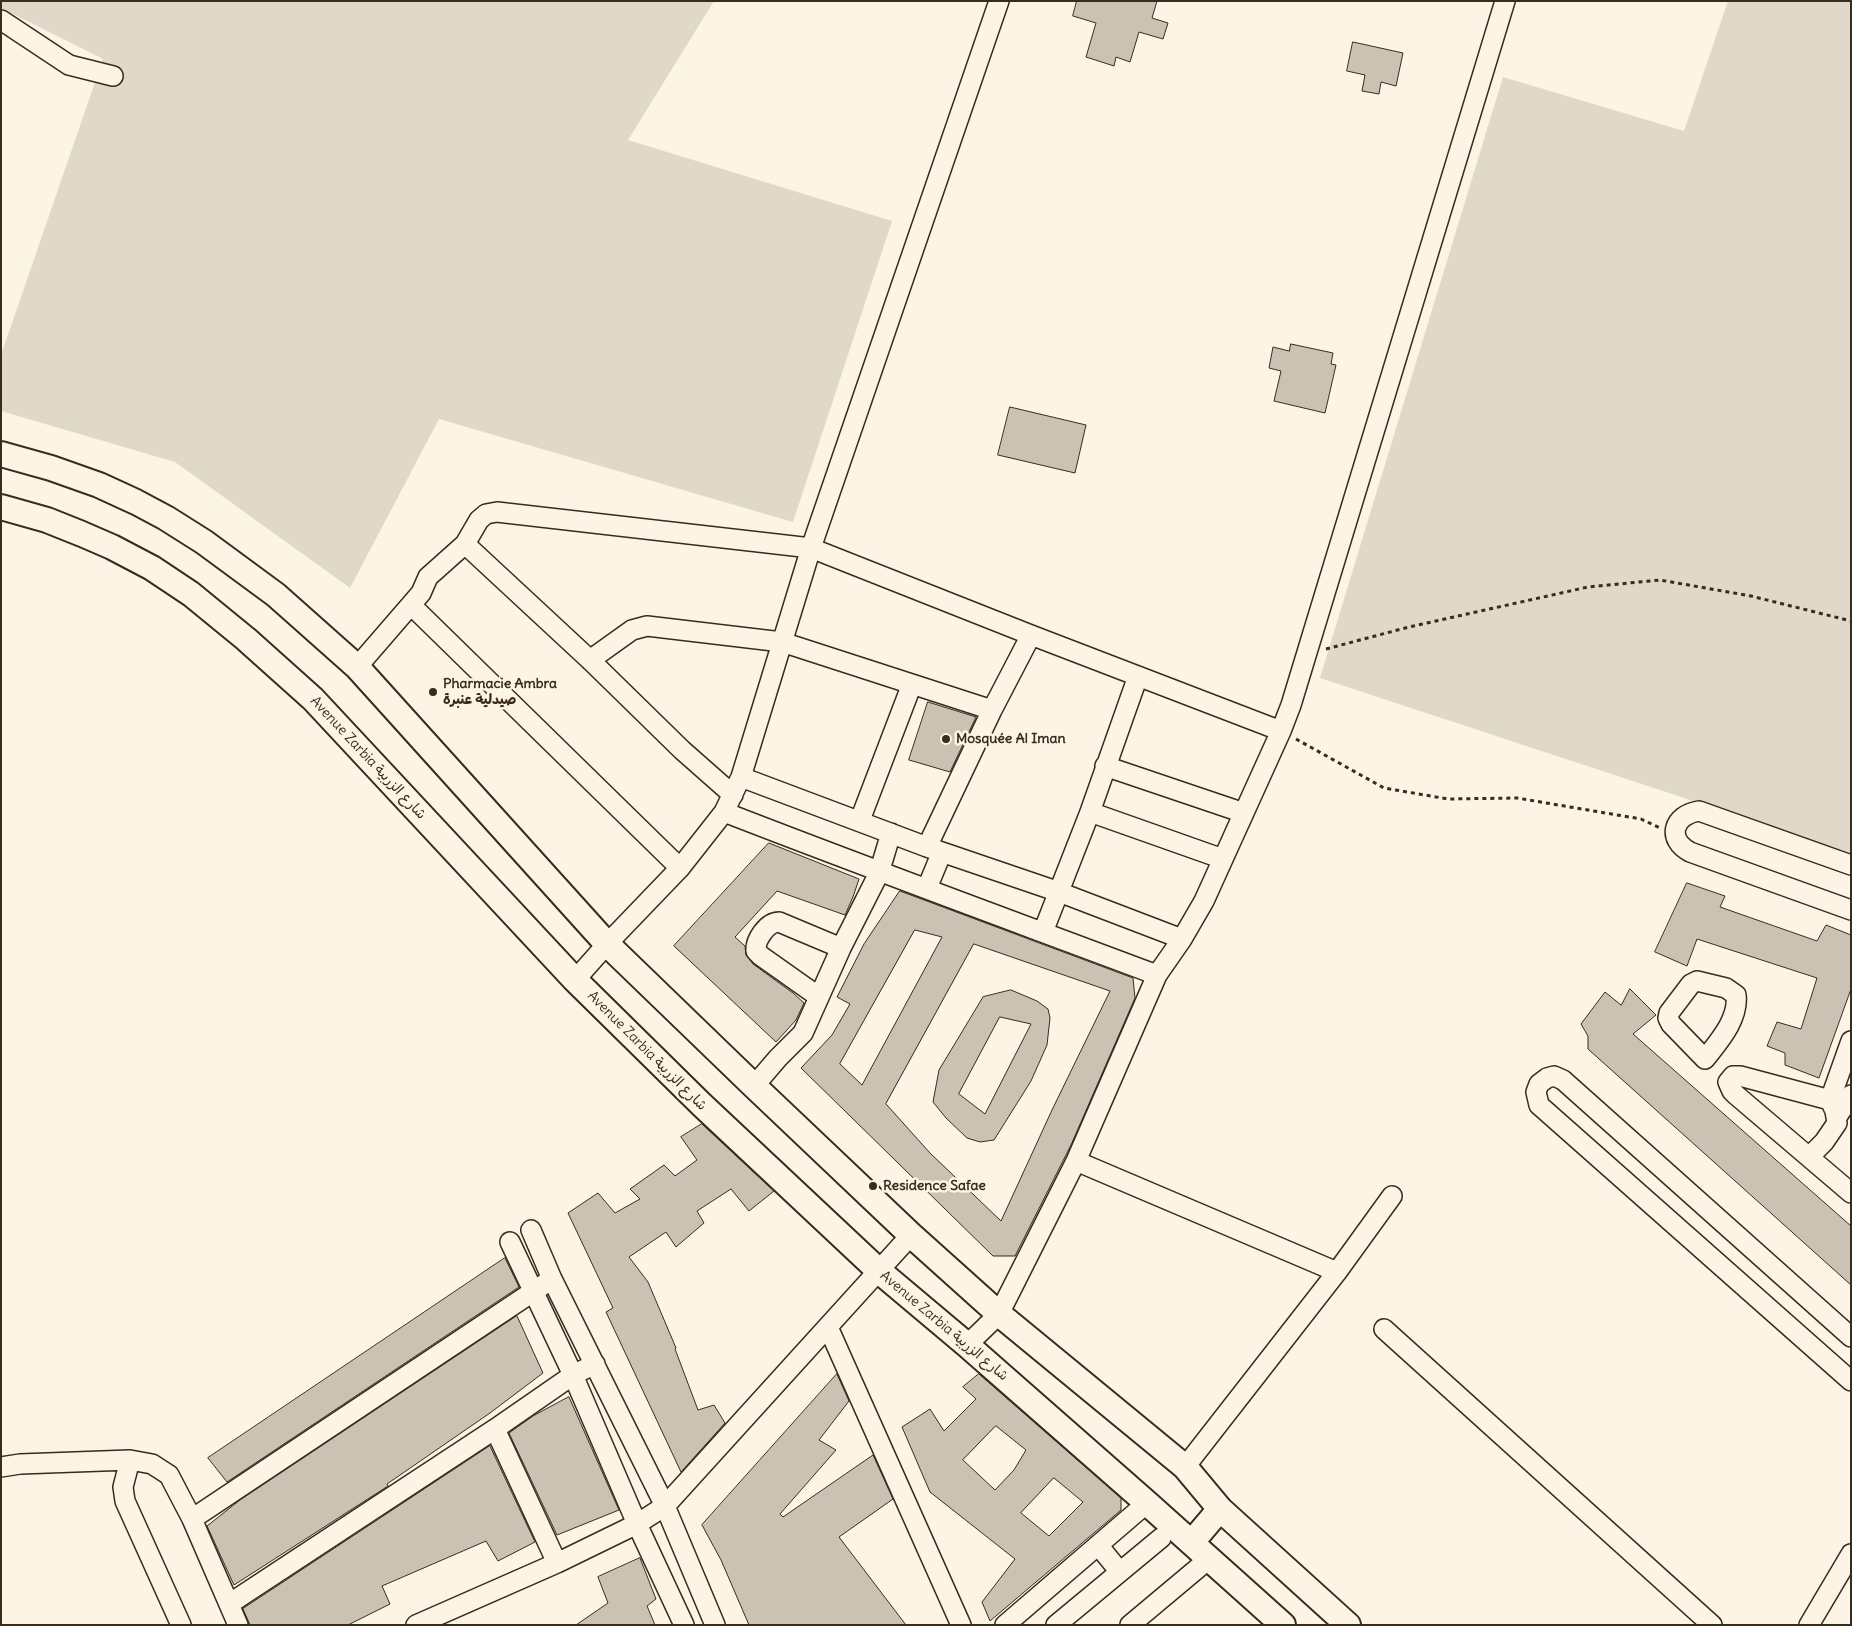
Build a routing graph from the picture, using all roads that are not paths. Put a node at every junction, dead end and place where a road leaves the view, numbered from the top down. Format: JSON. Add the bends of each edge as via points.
{"nodes":[{"id":1,"x":999,"y":1,"type":"edge"},
{"id":2,"x":1505,"y":1,"type":"edge"},
{"id":3,"x":1,"y":20,"type":"edge"},
{"id":4,"x":113,"y":76,"type":"dead end"},
{"id":5,"x":1,"y":454,"type":"edge"},
{"id":6,"x":1,"y":507,"type":"edge"},
{"id":7,"x":464,"y":544,"type":"junction"},
{"id":8,"x":811,"y":548,"type":"junction"},
{"id":9,"x":411,"y":605,"type":"junction"},
{"id":10,"x":1031,"y":636,"type":"junction"},
{"id":11,"x":782,"y":642,"type":"junction"},
{"id":12,"x":590,"y":660,"type":"junction"},
{"id":13,"x":357,"y":667,"type":"junction"},
{"id":14,"x":1138,"y":676,"type":"junction"},
{"id":15,"x":912,"y":684,"type":"junction"},
{"id":16,"x":992,"y":710,"type":"junction"},
{"id":17,"x":1281,"y":731,"type":"junction"},
{"id":18,"x":1105,"y":766,"type":"junction"},
{"id":19,"x":741,"y":777,"type":"junction"},
{"id":20,"x":733,"y":795,"type":"junction"},
{"id":21,"x":724,"y":812,"type":"junction"},
{"id":22,"x":1090,"y":812,"type":"junction"},
{"id":23,"x":1244,"y":813,"type":"junction"},
{"id":24,"x":860,"y":820,"type":"junction"},
{"id":25,"x":891,"y":833,"type":"junction"},
{"id":26,"x":934,"y":849,"type":"junction"},
{"id":27,"x":1223,"y":859,"type":"junction"},
{"id":28,"x":1851,"y":865,"type":"edge"},
{"id":29,"x":680,"y":868,"type":"junction"},
{"id":30,"x":879,"y":873,"type":"junction"},
{"id":31,"x":927,"y":888,"type":"junction"},
{"id":32,"x":1059,"y":892,"type":"junction"},
{"id":33,"x":1851,"y":910,"type":"edge"},
{"id":34,"x":1043,"y":932,"type":"junction"},
{"id":35,"x":1182,"y":939,"type":"junction"},
{"id":36,"x":606,"y":944,"type":"junction"},
{"id":37,"x":841,"y":948,"type":"junction"},
{"id":38,"x":1157,"y":975,"type":"junction"},
{"id":39,"x":575,"y":980,"type":"junction"},
{"id":40,"x":820,"y":996,"type":"junction"},
{"id":41,"x":1851,"y":1042,"type":"edge"},
{"id":42,"x":1705,"y":1059,"type":"dead end"},
{"id":43,"x":1728,"y":1082,"type":"junction"},
{"id":44,"x":754,"y":1086,"type":"junction"},
{"id":45,"x":1851,"y":1095,"type":"edge"},
{"id":46,"x":1833,"y":1109,"type":"junction"},
{"id":47,"x":1809,"y":1157,"type":"junction"},
{"id":48,"x":1076,"y":1160,"type":"junction"},
{"id":49,"x":1851,"y":1193,"type":"edge"},
{"id":50,"x":1392,"y":1196,"type":"dead end"},
{"id":51,"x":531,"y":1230,"type":"dead end"},
{"id":52,"x":910,"y":1235,"type":"junction"},
{"id":53,"x":510,"y":1242,"type":"dead end"},
{"id":54,"x":879,"y":1271,"type":"junction"},
{"id":55,"x":1337,"y":1272,"type":"junction"},
{"id":56,"x":552,"y":1279,"type":"junction"},
{"id":57,"x":532,"y":1291,"type":"junction"},
{"id":58,"x":999,"y":1314,"type":"junction"},
{"id":59,"x":828,"y":1327,"type":"junction"},
{"id":60,"x":1384,"y":1329,"type":"dead end"},
{"id":61,"x":1851,"y":1337,"type":"edge"},
{"id":62,"x":967,"y":1345,"type":"junction"},
{"id":63,"x":595,"y":1364,"type":"junction"},
{"id":64,"x":573,"y":1375,"type":"junction"},
{"id":65,"x":1851,"y":1381,"type":"edge"},
{"id":66,"x":495,"y":1429,"type":"junction"},
{"id":67,"x":130,"y":1460,"type":"junction"},
{"id":68,"x":1,"y":1467,"type":"edge"},
{"id":69,"x":1185,"y":1467,"type":"junction"},
{"id":70,"x":1147,"y":1502,"type":"junction"},
{"id":71,"x":665,"y":1506,"type":"junction"},
{"id":72,"x":1220,"y":1509,"type":"junction"},
{"id":73,"x":192,"y":1519,"type":"junction"},
{"id":74,"x":637,"y":1524,"type":"junction"},
{"id":75,"x":1161,"y":1538,"type":"dead end"},
{"id":76,"x":1192,"y":1542,"type":"junction"},
{"id":77,"x":1098,"y":1545,"type":"junction"},
{"id":78,"x":1851,"y":1554,"type":"edge"},
{"id":79,"x":1210,"y":1558,"type":"junction"},
{"id":80,"x":557,"y":1564,"type":"junction"},
{"id":81,"x":1120,"y":1572,"type":"junction"},
{"id":82,"x":695,"y":1578,"type":"junction"},
{"id":83,"x":669,"y":1593,"type":"junction"},
{"id":84,"x":229,"y":1604,"type":"junction"},
{"id":85,"x":181,"y":1625,"type":"edge"},
{"id":86,"x":238,"y":1625,"type":"edge"},
{"id":87,"x":416,"y":1625,"type":"edge"},
{"id":88,"x":684,"y":1625,"type":"edge"},
{"id":89,"x":715,"y":1625,"type":"edge"},
{"id":90,"x":960,"y":1625,"type":"edge"},
{"id":91,"x":1005,"y":1625,"type":"edge"},
{"id":92,"x":1056,"y":1625,"type":"edge"},
{"id":93,"x":1130,"y":1625,"type":"edge"},
{"id":94,"x":1283,"y":1625,"type":"edge"},
{"id":95,"x":1348,"y":1625,"type":"edge"},
{"id":96,"x":1712,"y":1625,"type":"edge"},
{"id":97,"x":1809,"y":1625,"type":"edge"}],
"edges":[{"from":1,"to":8,"type":"street"},
{"from":2,"to":17,"type":"street"},
{"from":3,"to":4,"type":"street","via":[[68,64]]},
{"from":5,"to":13,"type":"main road","via":[[99,485],[166,518],[276,595]]},
{"from":6,"to":39,"type":"main road","name":"Avenue Zarbia شارع الزربية","via":[[47,520],[144,564],[191,594],[246,639],[312,699]]},
{"from":7,"to":8,"type":"street","via":[[486,514],[497,512]]},
{"from":7,"to":9,"type":"street","via":[[428,577]]},
{"from":7,"to":12,"type":"street"},
{"from":8,"to":10,"type":"street"},
{"from":8,"to":11,"type":"street"},
{"from":9,"to":13,"type":"street"},
{"from":9,"to":29,"type":"street"},
{"from":10,"to":14,"type":"street"},
{"from":10,"to":16,"type":"street"},
{"from":11,"to":12,"type":"street","via":[[647,626],[632,630]]},
{"from":11,"to":15,"type":"street"},
{"from":11,"to":19,"type":"street"},
{"from":12,"to":20,"type":"street"},
{"from":13,"to":36,"type":"main road"},
{"from":14,"to":17,"type":"street"},
{"from":14,"to":18,"type":"street"},
{"from":15,"to":16,"type":"street"},
{"from":15,"to":24,"type":"street"},
{"from":16,"to":26,"type":"street"},
{"from":17,"to":23,"type":"street"},
{"from":18,"to":22,"type":"street"},
{"from":18,"to":23,"type":"street"},
{"from":19,"to":20,"type":"street"},
{"from":19,"to":24,"type":"street"},
{"from":20,"to":21,"type":"street"},
{"from":21,"to":29,"type":"street"},
{"from":21,"to":30,"type":"street"},
{"from":22,"to":27,"type":"street"},
{"from":22,"to":32,"type":"street"},
{"from":23,"to":27,"type":"street"},
{"from":24,"to":25,"type":"street"},
{"from":25,"to":26,"type":"street"},
{"from":25,"to":30,"type":"street"},
{"from":26,"to":31,"type":"street"},
{"from":26,"to":32,"type":"street"},
{"from":27,"to":35,"type":"street"},
{"from":28,"to":33,"type":"street","via":[[1699,811],[1689,812],[1676,826],[1678,843],[1690,852]]},
{"from":29,"to":36,"type":"street"},
{"from":30,"to":31,"type":"street"},
{"from":30,"to":37,"type":"street"},
{"from":31,"to":34,"type":"street"},
{"from":32,"to":34,"type":"street"},
{"from":32,"to":35,"type":"street"},
{"from":34,"to":38,"type":"street"},
{"from":35,"to":38,"type":"street"},
{"from":36,"to":39,"type":"street"},
{"from":36,"to":44,"type":"main road"},
{"from":37,"to":40,"type":"street"},
{"from":37,"to":40,"type":"street","via":[[779,922],[769,925],[756,946],[761,956]]},
{"from":38,"to":48,"type":"street"},
{"from":39,"to":54,"type":"main road","name":"Avenue Zarbia شارع الزربية"},
{"from":40,"to":44,"type":"street","via":[[803,1033]]},
{"from":41,"to":46,"type":"street"},
{"from":42,"to":43,"type":"street"},
{"from":43,"to":46,"type":"street","via":[[1733,1076],[1740,1076]]},
{"from":43,"to":47,"type":"street","via":[[1732,1091]]},
{"from":44,"to":52,"type":"main road"},
{"from":45,"to":46,"type":"street"},
{"from":46,"to":47,"type":"street","via":[[1837,1123]]},
{"from":47,"to":49,"type":"street"},
{"from":48,"to":55,"type":"street"},
{"from":48,"to":58,"type":"street"},
{"from":50,"to":55,"type":"street"},
{"from":51,"to":56,"type":"street"},
{"from":52,"to":54,"type":"street"},
{"from":52,"to":58,"type":"main road"},
{"from":53,"to":57,"type":"street"},
{"from":54,"to":59,"type":"street"},
{"from":54,"to":62,"type":"main road","name":"Avenue Zarbia شارع الزربية"},
{"from":55,"to":69,"type":"street"},
{"from":56,"to":57,"type":"street"},
{"from":56,"to":63,"type":"street"},
{"from":57,"to":64,"type":"street"},
{"from":57,"to":73,"type":"street"},
{"from":58,"to":62,"type":"street"},
{"from":58,"to":69,"type":"main road"},
{"from":59,"to":71,"type":"street"},
{"from":59,"to":90,"type":"street"},
{"from":60,"to":96,"type":"street"},
{"from":61,"to":65,"type":"street","via":[[1562,1080],[1554,1076],[1539,1084],[1536,1092],[1539,1105]]},
{"from":62,"to":70,"type":"main road","name":"Avenue Zarbia شارع الزربية"},
{"from":63,"to":64,"type":"street"},
{"from":63,"to":71,"type":"street"},
{"from":64,"to":66,"type":"street"},
{"from":64,"to":74,"type":"street"},
{"from":66,"to":80,"type":"street"},
{"from":66,"to":84,"type":"street"},
{"from":67,"to":68,"type":"street"},
{"from":67,"to":73,"type":"street","via":[[152,1464],[169,1475]]},
{"from":67,"to":85,"type":"street","via":[[123,1487],[124,1500]]},
{"from":69,"to":72,"type":"main road"},
{"from":70,"to":76,"type":"main road","name":"Avenue Zarbia شارع الزربية"},
{"from":70,"to":77,"type":"street"},
{"from":71,"to":74,"type":"street"},
{"from":71,"to":82,"type":"street"},
{"from":72,"to":76,"type":"main road"},
{"from":72,"to":95,"type":"main road"},
{"from":73,"to":84,"type":"street"},
{"from":74,"to":80,"type":"street"},
{"from":74,"to":83,"type":"street"},
{"from":75,"to":81,"type":"street"},
{"from":76,"to":79,"type":"main road","name":"Avenue Zarbia شارع الزربية"},
{"from":77,"to":81,"type":"street"},
{"from":77,"to":91,"type":"street"},
{"from":78,"to":97,"type":"street"},
{"from":79,"to":93,"type":"street"},
{"from":79,"to":94,"type":"main road","name":"Avenue Zarbia شارع الزربية"},
{"from":80,"to":87,"type":"street"},
{"from":81,"to":92,"type":"street"},
{"from":82,"to":83,"type":"street"},
{"from":82,"to":89,"type":"street"},
{"from":83,"to":88,"type":"street"},
{"from":84,"to":86,"type":"street"}]}
